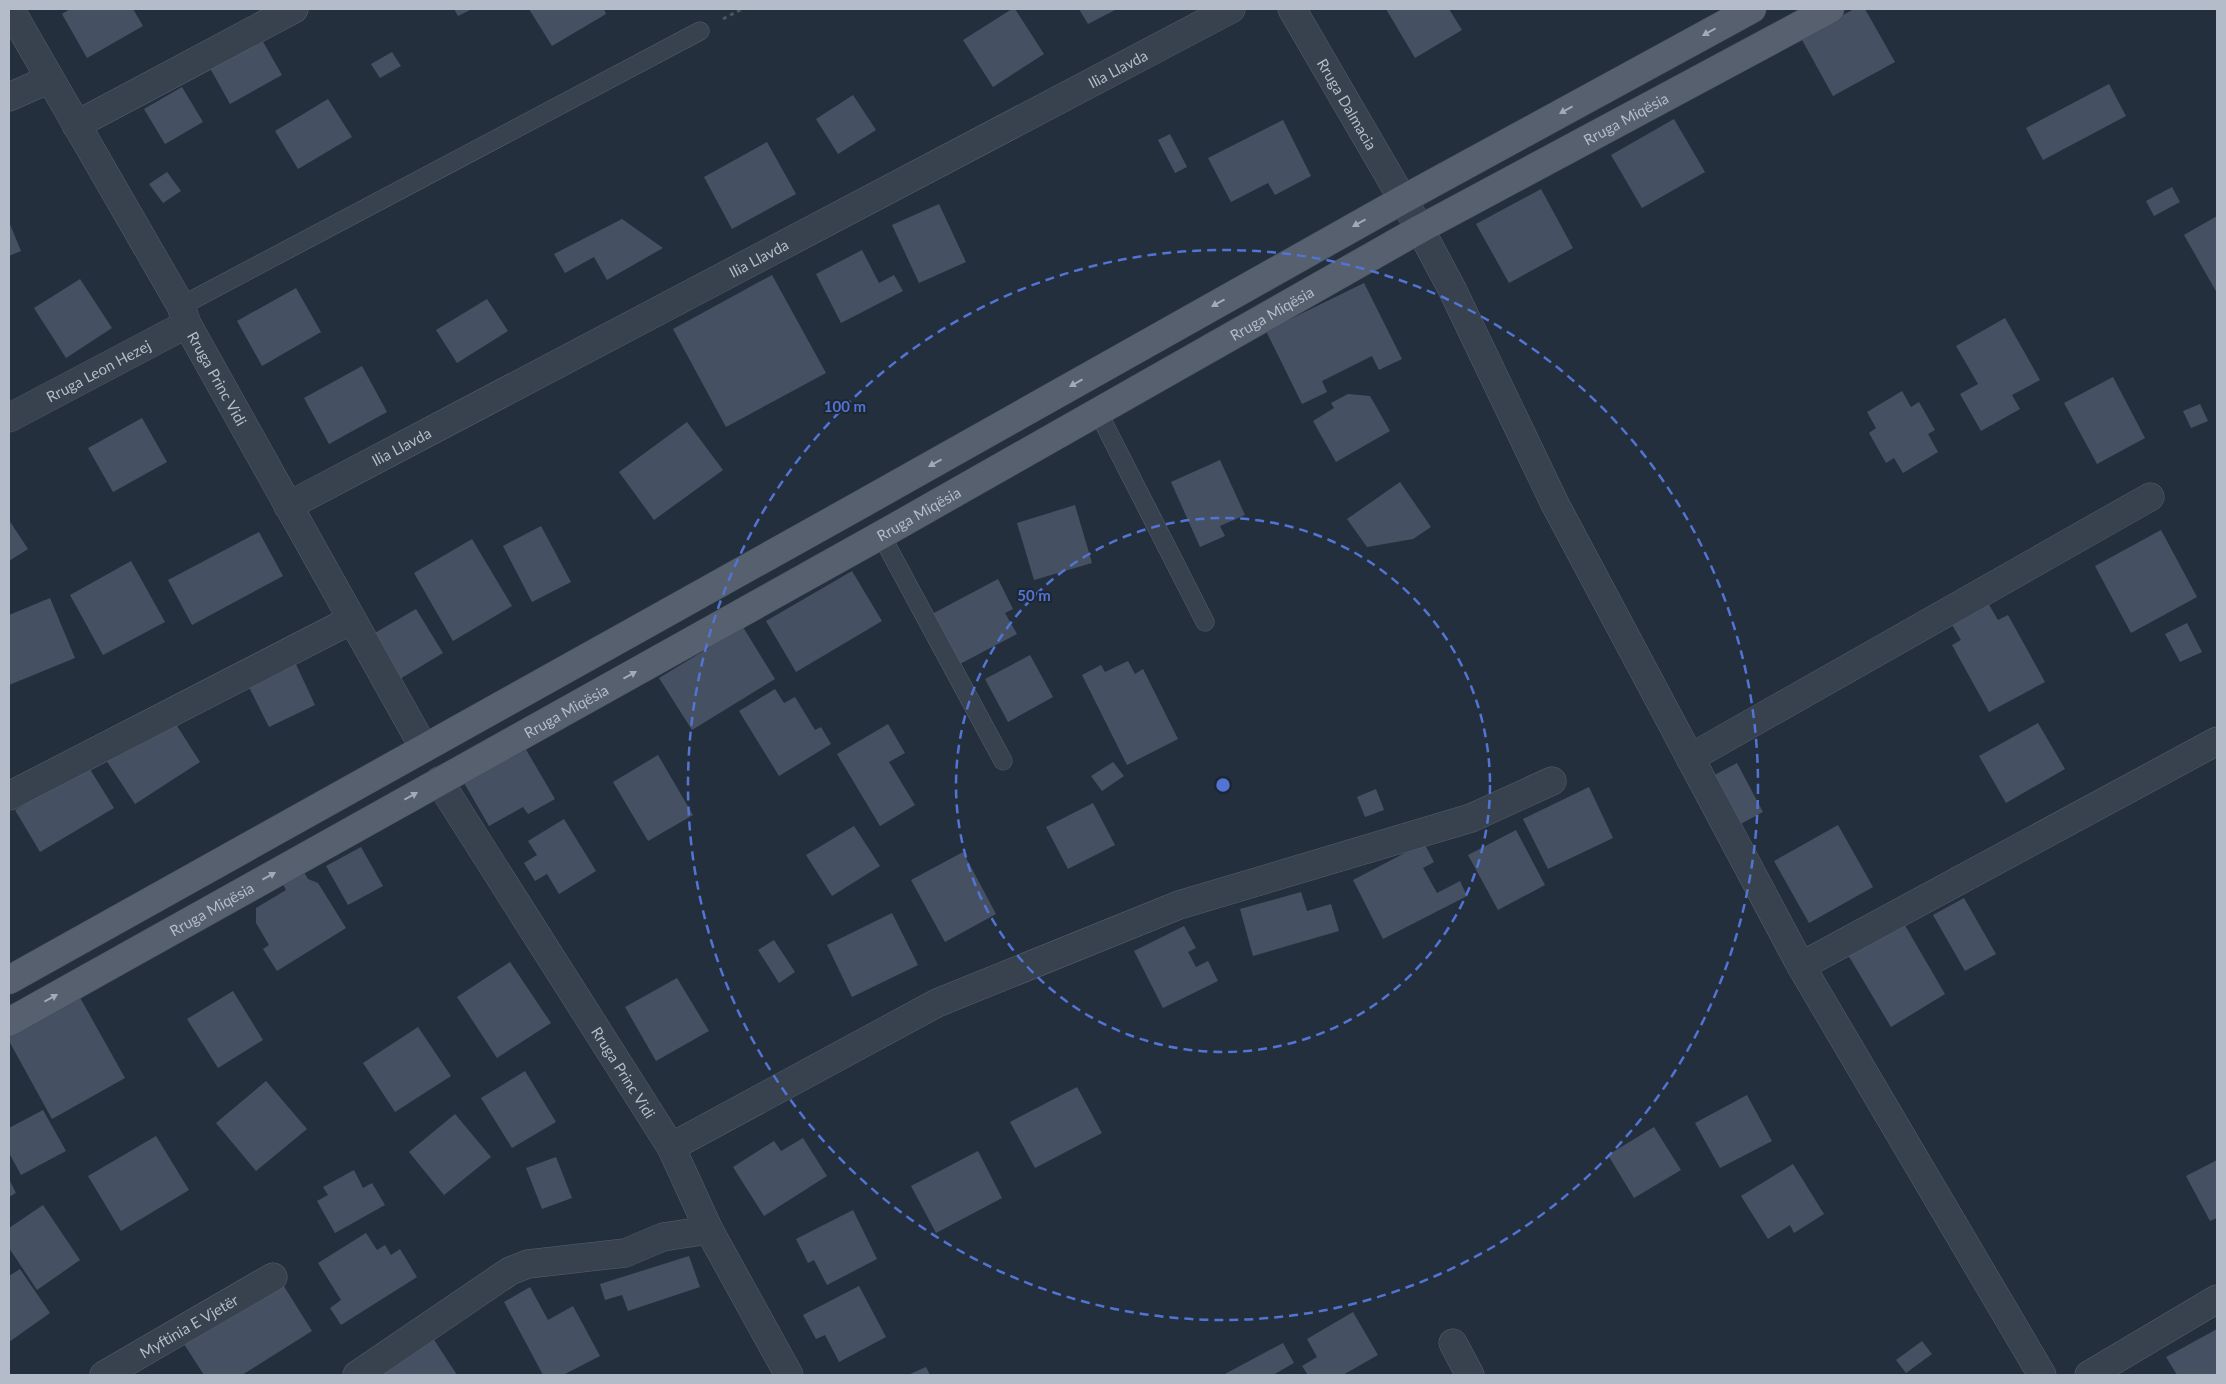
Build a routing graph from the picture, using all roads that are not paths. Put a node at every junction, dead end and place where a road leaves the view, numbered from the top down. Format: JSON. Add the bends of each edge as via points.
{"nodes":[{"id":1,"x":10,"y":9,"type":"edge"},
{"id":2,"x":294,"y":9,"type":"edge"},
{"id":3,"x":1231,"y":9,"type":"edge"},
{"id":4,"x":1292,"y":9,"type":"edge"},
{"id":5,"x":1752,"y":9,"type":"edge"},
{"id":6,"x":1830,"y":9,"type":"edge"},
{"id":7,"x":700,"y":31,"type":"dead end"},
{"id":8,"x":50,"y":79,"type":"junction"},
{"id":9,"x":9,"y":97,"type":"edge"},
{"id":10,"x":76,"y":125,"type":"junction"},
{"id":11,"x":1402,"y":200,"type":"junction"},
{"id":12,"x":1420,"y":229,"type":"junction"},
{"id":13,"x":184,"y":315,"type":"junction"},
{"id":14,"x":1098,"y":412,"type":"junction"},
{"id":15,"x":9,"y":418,"type":"edge"},
{"id":16,"x":2150,"y":497,"type":"dead end"},
{"id":17,"x":288,"y":506,"type":"junction"},
{"id":18,"x":881,"y":535,"type":"junction"},
{"id":19,"x":351,"y":620,"type":"junction"},
{"id":20,"x":1205,"y":622,"type":"dead end"},
{"id":21,"x":2217,"y":741,"type":"edge"},
{"id":22,"x":424,"y":748,"type":"junction"},
{"id":23,"x":1690,"y":758,"type":"junction"},
{"id":24,"x":1003,"y":761,"type":"dead end"},
{"id":25,"x":1552,"y":780,"type":"dead end"},
{"id":26,"x":439,"y":781,"type":"junction"},
{"id":27,"x":9,"y":796,"type":"edge"},
{"id":28,"x":1802,"y":966,"type":"junction"},
{"id":29,"x":9,"y":980,"type":"edge"},
{"id":30,"x":9,"y":1022,"type":"edge"},
{"id":31,"x":671,"y":1146,"type":"junction"},
{"id":32,"x":709,"y":1230,"type":"junction"},
{"id":33,"x":273,"y":1277,"type":"dead end"},
{"id":34,"x":2217,"y":1299,"type":"edge"},
{"id":35,"x":1453,"y":1343,"type":"dead end"},
{"id":36,"x":104,"y":1375,"type":"edge"},
{"id":37,"x":357,"y":1375,"type":"edge"},
{"id":38,"x":789,"y":1375,"type":"edge"},
{"id":39,"x":1470,"y":1375,"type":"edge"},
{"id":40,"x":2042,"y":1375,"type":"edge"},
{"id":41,"x":2089,"y":1375,"type":"edge"}],
"edges":[{"from":1,"to":8,"type":"street","name":"Rruga Princ Vidi"},
{"from":2,"to":10,"type":"street"},
{"from":3,"to":17,"type":"street","name":"Ilia Llavda"},
{"from":4,"to":11,"type":"street","name":"Rruga Dalmacia"},
{"from":5,"to":11,"type":"main road","one_way":true},
{"from":6,"to":12,"type":"main road","name":"Rruga Miqësia"},
{"from":7,"to":13,"type":"lane"},
{"from":8,"to":9,"type":"street"},
{"from":8,"to":10,"type":"street","name":"Rruga Princ Vidi"},
{"from":10,"to":13,"type":"street","name":"Rruga Princ Vidi"},
{"from":11,"to":12,"type":"street","name":"Rruga Dalmacia"},
{"from":11,"to":22,"type":"main road","one_way":true},
{"from":12,"to":14,"type":"main road","name":"Rruga Miqësia"},
{"from":12,"to":23,"type":"street","name":"Rruga Dalmacia","via":[[1555,504]]},
{"from":13,"to":15,"type":"street","name":"Rruga Leon Hezej"},
{"from":13,"to":17,"type":"street","name":"Rruga Princ Vidi"},
{"from":14,"to":18,"type":"main road","name":"Rruga Miqësia"},
{"from":14,"to":20,"type":"lane"},
{"from":16,"to":23,"type":"street"},
{"from":17,"to":19,"type":"street","name":"Rruga Princ Vidi"},
{"from":18,"to":24,"type":"lane"},
{"from":26,"to":18,"type":"main road","name":"Rruga Miqësia","one_way":true},
{"from":19,"to":22,"type":"street","name":"Rruga Princ Vidi"},
{"from":19,"to":27,"type":"street"},
{"from":21,"to":28,"type":"street"},
{"from":22,"to":29,"type":"main road"},
{"from":23,"to":28,"type":"street","name":"Rruga Dalmacia"},
{"from":25,"to":31,"type":"street","via":[[1471,818],[1179,905],[937,1003]]},
{"from":30,"to":26,"type":"main road","name":"Rruga Miqësia","one_way":true},
{"from":26,"to":31,"type":"street","name":"Rruga Princ Vidi"},
{"from":28,"to":40,"type":"street","name":"Rruga Dalmacia"},
{"from":31,"to":32,"type":"street","name":"Rruga Princ Vidi"},
{"from":32,"to":37,"type":"street","via":[[663,1237],[625,1254],[528,1264],[510,1271]]},
{"from":32,"to":38,"type":"street","name":"Rruga Princ Vidi"},
{"from":33,"to":36,"type":"street","name":"Myftinia E Vjetër"},
{"from":34,"to":41,"type":"street"},
{"from":35,"to":39,"type":"street"}]}
